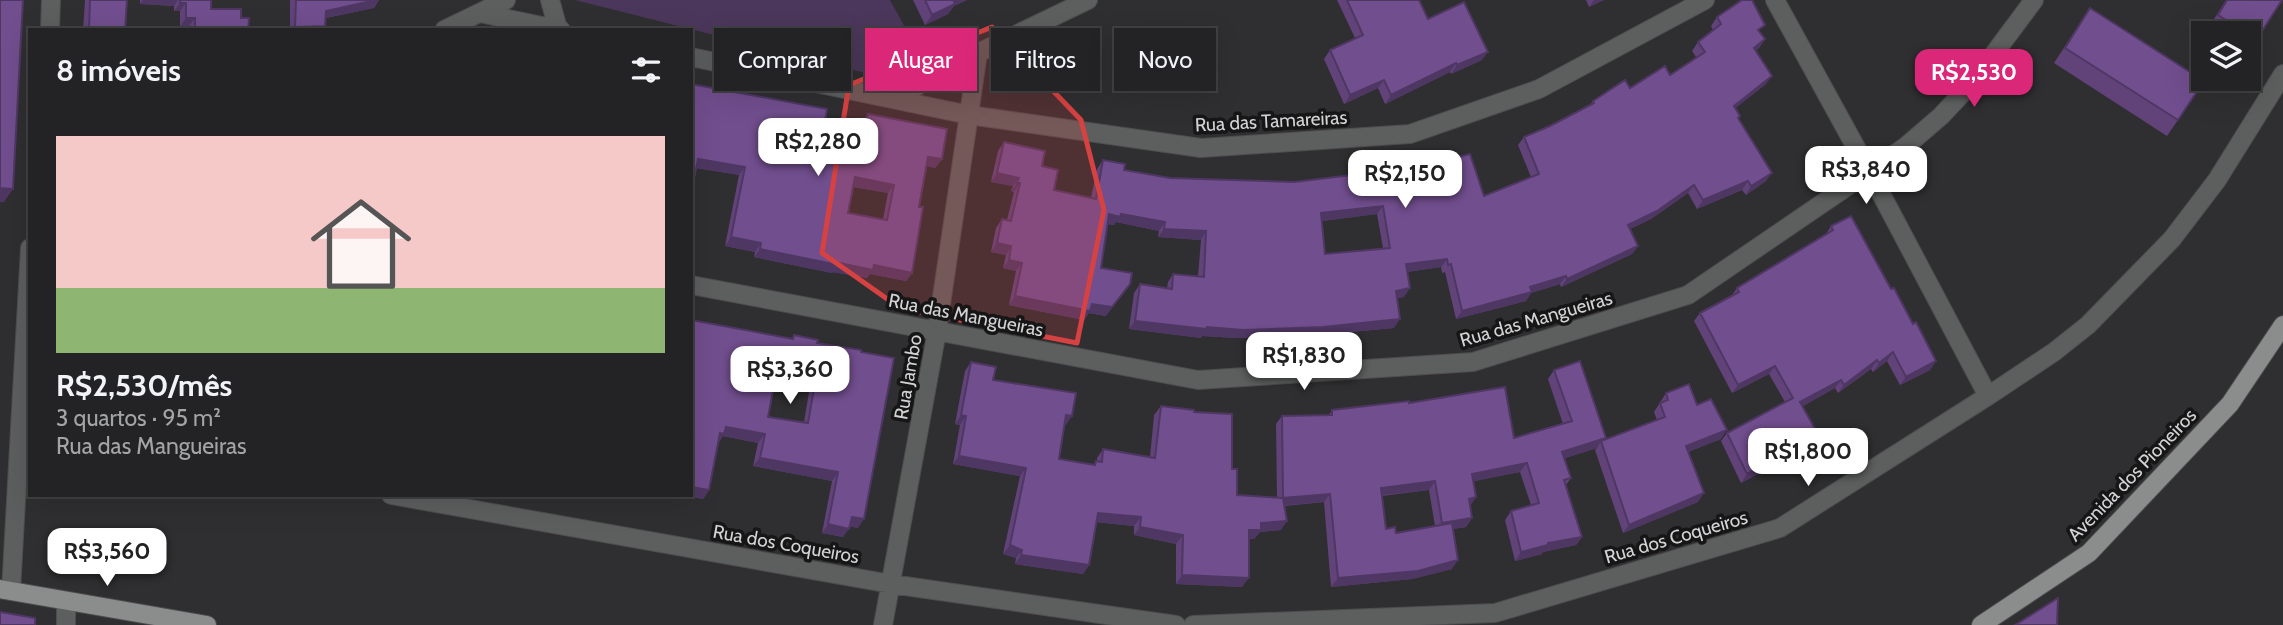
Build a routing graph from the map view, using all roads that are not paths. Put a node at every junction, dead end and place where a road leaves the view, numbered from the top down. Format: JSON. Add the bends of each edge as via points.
{"nodes":[{"id":1,"x":51,"y":0,"type":"edge"},
{"id":2,"x":506,"y":0,"type":"edge"},
{"id":3,"x":550,"y":0,"type":"edge"},
{"id":4,"x":1087,"y":0,"type":"edge"},
{"id":5,"x":1705,"y":0,"type":"edge"},
{"id":6,"x":1775,"y":0,"type":"edge"},
{"id":7,"x":2034,"y":0,"type":"edge"},
{"id":8,"x":480,"y":13,"type":"junction"},
{"id":9,"x":50,"y":28,"type":"edge"},
{"id":10,"x":448,"y":28,"type":"edge"},
{"id":11,"x":555,"y":28,"type":"edge"},
{"id":12,"x":560,"y":28,"type":"edge"},
{"id":13,"x":978,"y":52,"type":"junction"},
{"id":14,"x":693,"y":57,"type":"edge"},
{"id":15,"x":2283,"y":74,"type":"edge"},
{"id":16,"x":893,"y":99,"type":"junction"},
{"id":17,"x":969,"y":115,"type":"junction"},
{"id":18,"x":1870,"y":173,"type":"junction"},
{"id":19,"x":693,"y":285,"type":"edge"},
{"id":20,"x":28,"y":308,"type":"edge"},
{"id":21,"x":2283,"y":325,"type":"edge"},
{"id":22,"x":937,"y":331,"type":"junction"},
{"id":23,"x":1989,"y":396,"type":"junction"},
{"id":24,"x":0,"y":424,"type":"edge"},
{"id":25,"x":24,"y":429,"type":"edge"},
{"id":26,"x":402,"y":497,"type":"edge"},
{"id":27,"x":891,"y":584,"type":"junction"},
{"id":28,"x":5,"y":590,"type":"edge"},
{"id":29,"x":66,"y":601,"type":"junction"},
{"id":30,"x":66,"y":625,"type":"edge"},
{"id":31,"x":207,"y":625,"type":"edge"},
{"id":32,"x":883,"y":625,"type":"edge"},
{"id":33,"x":1176,"y":625,"type":"edge"},
{"id":34,"x":1193,"y":625,"type":"edge"},
{"id":35,"x":1981,"y":625,"type":"edge"}],
"edges":[{"from":1,"to":9,"type":"street"},
{"from":2,"to":8,"type":"street"},
{"from":3,"to":12,"type":"street"},
{"from":4,"to":13,"type":"street"},
{"from":5,"to":17,"type":"street","name":"Rua das Tamareiras","via":[[1539,89],[1410,134],[1201,148]]},
{"from":6,"to":18,"type":"street"},
{"from":7,"to":18,"type":"street","name":"Rua das Mangueiras","via":[[1973,82],[1941,116]]},
{"from":8,"to":10,"type":"street"},
{"from":8,"to":11,"type":"street"},
{"from":13,"to":16,"type":"street"},
{"from":13,"to":17,"type":"street","name":"Rua Jambo"},
{"from":14,"to":16,"type":"street","name":"Rua das Tamareiras"},
{"from":15,"to":23,"type":"street","name":"Rua dos Coqueiros","via":[[2217,180],[2172,239],[2088,325]]},
{"from":16,"to":17,"type":"street","name":"Rua das Tamareiras"},
{"from":17,"to":22,"type":"street","name":"Rua Jambo"},
{"from":18,"to":22,"type":"street","name":"Rua das Mangueiras","via":[[1688,295],[1473,362],[1198,380]]},
{"from":18,"to":23,"type":"street"},
{"from":19,"to":22,"type":"street","name":"Rua das Mangueiras"},
{"from":20,"to":25,"type":"street"},
{"from":21,"to":35,"type":"main road","name":"Avenida dos Pioneiros","via":[[2230,404],[2089,552]]},
{"from":22,"to":27,"type":"street","name":"Rua Jambo"},
{"from":23,"to":34,"type":"street","name":"Rua dos Coqueiros","via":[[1780,528],[1495,613]]},
{"from":24,"to":25,"type":"street"},
{"from":25,"to":28,"type":"street"},
{"from":26,"to":27,"type":"street","name":"Rua dos Coqueiros"},
{"from":27,"to":32,"type":"street","name":"Rua Jambo"},
{"from":27,"to":33,"type":"street","name":"Rua dos Coqueiros"},
{"from":28,"to":29,"type":"main road"},
{"from":29,"to":30,"type":"street"},
{"from":29,"to":31,"type":"main road"}]}
